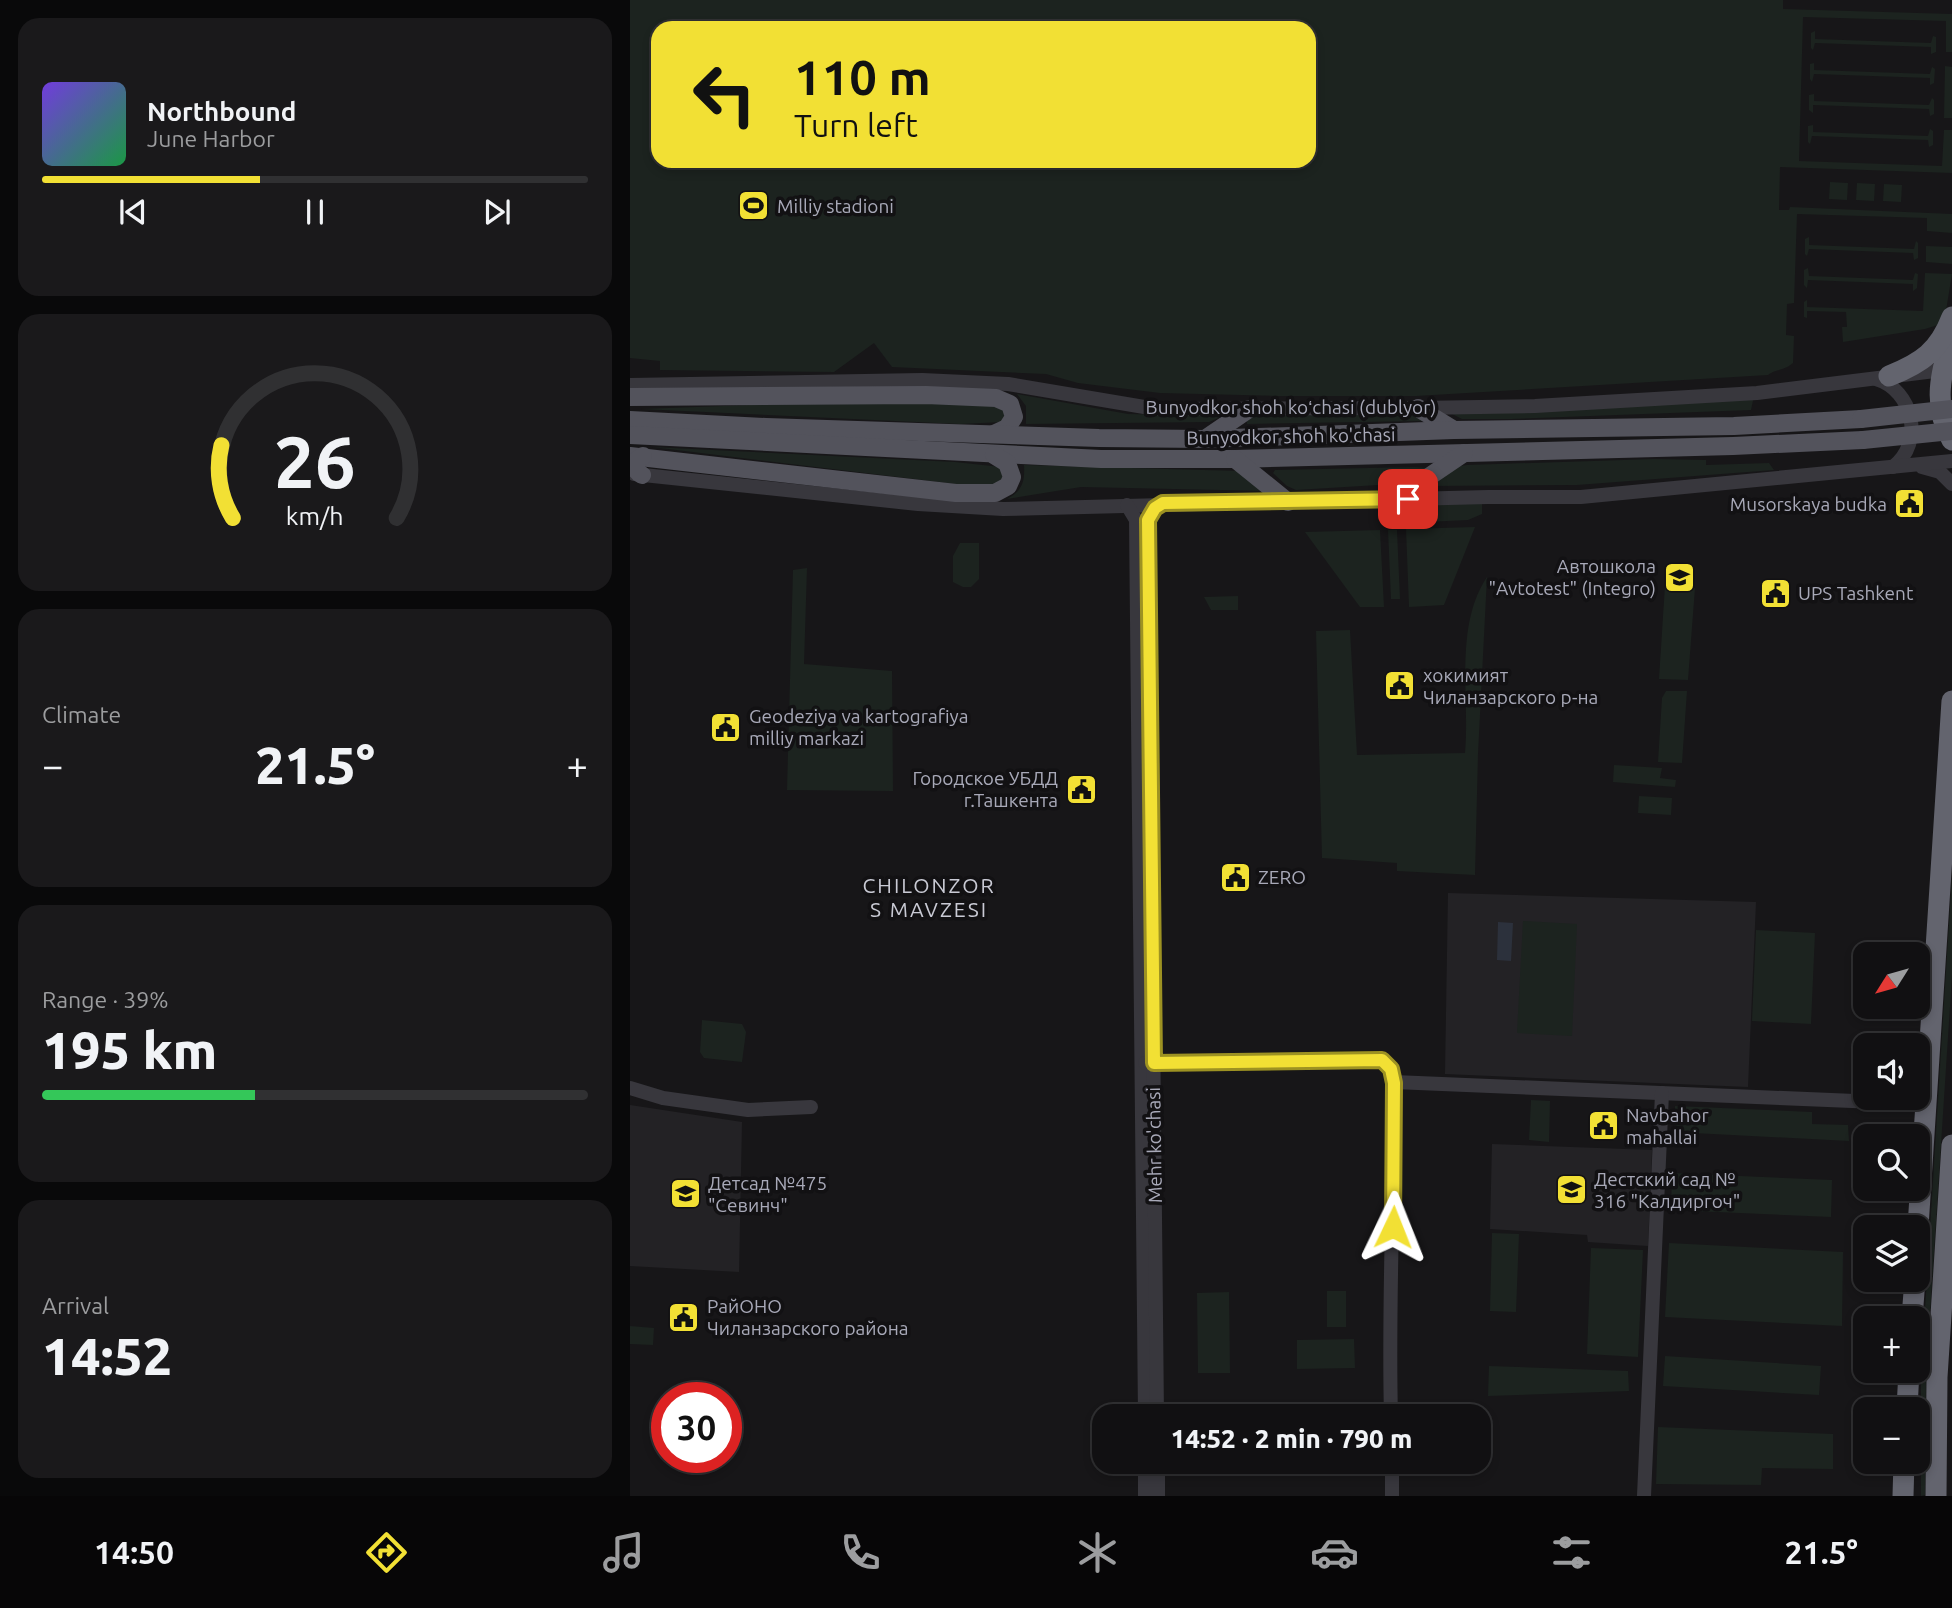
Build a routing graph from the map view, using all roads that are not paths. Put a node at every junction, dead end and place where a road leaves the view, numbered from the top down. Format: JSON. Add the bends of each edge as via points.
{"nodes":[{"id":1,"x":1952,"y":317,"type":"edge"},
{"id":2,"x":1952,"y":335,"type":"edge"},
{"id":3,"x":1947,"y":369,"type":"edge"},
{"id":4,"x":1880,"y":377,"type":"junction"},
{"id":5,"x":630,"y":385,"type":"edge"},
{"id":6,"x":630,"y":397,"type":"edge"},
{"id":7,"x":1418,"y":408,"type":"junction"},
{"id":8,"x":1248,"y":409,"type":"junction"},
{"id":9,"x":1952,"y":410,"type":"edge"},
{"id":10,"x":630,"y":420,"type":"edge"},
{"id":11,"x":1454,"y":430,"type":"junction"},
{"id":12,"x":1952,"y":431,"type":"edge"},
{"id":13,"x":630,"y":435,"type":"edge"},
{"id":14,"x":766,"y":435,"type":"junction"},
{"id":15,"x":993,"y":435,"type":"junction"},
{"id":16,"x":1205,"y":439,"type":"junction"},
{"id":17,"x":1952,"y":440,"type":"edge"},
{"id":18,"x":1464,"y":453,"type":"junction"},
{"id":19,"x":993,"y":455,"type":"junction"},
{"id":20,"x":636,"y":456,"type":"edge"},
{"id":21,"x":1235,"y":459,"type":"junction"},
{"id":22,"x":1952,"y":461,"type":"edge"},
{"id":23,"x":1898,"y":466,"type":"junction"},
{"id":24,"x":636,"y":475,"type":"edge"},
{"id":25,"x":1952,"y":484,"type":"edge"},
{"id":26,"x":1408,"y":499,"type":"junction"},
{"id":27,"x":1288,"y":502,"type":"junction"},
{"id":28,"x":1163,"y":503,"type":"junction"},
{"id":29,"x":1127,"y":505,"type":"junction"},
{"id":30,"x":1142,"y":520,"type":"junction"},
{"id":31,"x":1952,"y":701,"type":"edge"},
{"id":32,"x":1930,"y":1042,"type":"edge"},
{"id":33,"x":1147,"y":1058,"type":"junction"},
{"id":34,"x":1394,"y":1083,"type":"junction"},
{"id":35,"x":630,"y":1088,"type":"edge"},
{"id":36,"x":1662,"y":1093,"type":"junction"},
{"id":37,"x":1853,"y":1101,"type":"edge"},
{"id":38,"x":811,"y":1107,"type":"dead end"},
{"id":39,"x":1926,"y":1110,"type":"edge"},
{"id":40,"x":1952,"y":1145,"type":"edge"},
{"id":41,"x":1149,"y":1177,"type":"junction"},
{"id":42,"x":1919,"y":1215,"type":"edge"},
{"id":43,"x":1144,"y":1404,"type":"edge"},
{"id":44,"x":1157,"y":1404,"type":"edge"},
{"id":45,"x":1391,"y":1404,"type":"edge"},
{"id":46,"x":1936,"y":1455,"type":"junction"},
{"id":47,"x":1145,"y":1474,"type":"edge"},
{"id":48,"x":1158,"y":1474,"type":"edge"},
{"id":49,"x":1392,"y":1474,"type":"edge"},
{"id":50,"x":1904,"y":1474,"type":"edge"},
{"id":51,"x":1952,"y":1484,"type":"edge"},
{"id":52,"x":1145,"y":1496,"type":"edge"},
{"id":53,"x":1158,"y":1496,"type":"edge"},
{"id":54,"x":1392,"y":1496,"type":"edge"},
{"id":55,"x":1644,"y":1496,"type":"edge"},
{"id":56,"x":1903,"y":1496,"type":"edge"},
{"id":57,"x":1936,"y":1496,"type":"edge"}],
"edges":[{"from":1,"to":4,"type":"highway","via":[[1935,349],[1915,364]]},
{"from":2,"to":3,"type":"highway"},
{"from":3,"to":4,"type":"street","name":"Bunyodkor shoh koʻchasi (dublyor)"},
{"from":3,"to":17,"type":"highway","via":[[1939,400]]},
{"from":4,"to":7,"type":"street","name":"Bunyodkor shoh koʻchasi (dublyor)","via":[[1757,393]]},
{"from":4,"to":23,"type":"street","via":[[1898,391],[1910,415],[1909,444]]},
{"from":5,"to":8,"type":"street","name":"Bunyodkor shoh koʻchasi (dublyor)","via":[[922,380],[1008,384],[1156,409]]},
{"from":6,"to":15,"type":"main road","via":[[996,398],[1010,404],[1014,417],[1007,428]]},
{"from":7,"to":8,"type":"street","name":"Bunyodkor shoh koʻchasi (dublyor)"},
{"from":7,"to":11,"type":"main road"},
{"from":8,"to":16,"type":"main road"},
{"from":9,"to":11,"type":"main road","name":"Bunyodkor shoh ko'chasi","bridge":true,"via":[[1734,426]]},
{"from":10,"to":14,"type":"main road","name":"Bunyodkor shoh ko'chasi"},
{"from":11,"to":16,"type":"main road","name":"Bunyodkor shoh ko'chasi"},
{"from":12,"to":18,"type":"main road","name":"Bunyodkor shoh ko'chasi","bridge":true,"via":[[1863,440]]},
{"from":13,"to":14,"type":"main road","name":"Bunyodkor shoh ko'chasi"},
{"from":14,"to":15,"type":"main road","name":"Bunyodkor shoh ko'chasi"},
{"from":14,"to":19,"type":"main road","name":"Bunyodkor shoh ko'chasi"},
{"from":15,"to":16,"type":"main road","name":"Bunyodkor shoh ko'chasi"},
{"from":18,"to":21,"type":"main road","name":"Bunyodkor shoh ko'chasi"},
{"from":18,"to":26,"type":"main road","via":[[1430,476]]},
{"from":19,"to":20,"type":"main road","via":[[1007,463],[1012,477],[1005,489],[992,494]]},
{"from":19,"to":21,"type":"main road","name":"Bunyodkor shoh ko'chasi"},
{"from":20,"to":24,"type":"main road"},
{"from":21,"to":27,"type":"main road"},
{"from":22,"to":23,"type":"street"},
{"from":23,"to":25,"type":"street","via":[[1937,470]]},
{"from":23,"to":26,"type":"street","via":[[1581,497]]},
{"from":24,"to":29,"type":"street","via":[[960,507]]},
{"from":26,"to":27,"type":"street"},
{"from":27,"to":28,"type":"street"},
{"from":28,"to":29,"type":"street"},
{"from":28,"to":30,"type":"street"},
{"from":29,"to":30,"type":"street"},
{"from":30,"to":33,"type":"street","name":"Mehr ko'chasi"},
{"from":31,"to":32,"type":"highway"},
{"from":33,"to":34,"type":"street","via":[[1382,1060],[1391,1069]]},
{"from":33,"to":41,"type":"street","name":"Mehr ko'chasi"},
{"from":34,"to":36,"type":"street"},
{"from":34,"to":45,"type":"street"},
{"from":35,"to":38,"type":"street","via":[[663,1098],[748,1110]]},
{"from":36,"to":37,"type":"street"},
{"from":36,"to":55,"type":"street"},
{"from":39,"to":42,"type":"highway"},
{"from":40,"to":46,"type":"highway"},
{"from":41,"to":43,"type":"street","name":"Mehr ko'chasi"},
{"from":41,"to":44,"type":"street","name":"Mehr ko'chasi"},
{"from":46,"to":51,"type":"highway"},
{"from":46,"to":57,"type":"highway"},
{"from":47,"to":52,"type":"street"},
{"from":48,"to":53,"type":"street"},
{"from":49,"to":54,"type":"street"},
{"from":50,"to":56,"type":"highway"}]}
